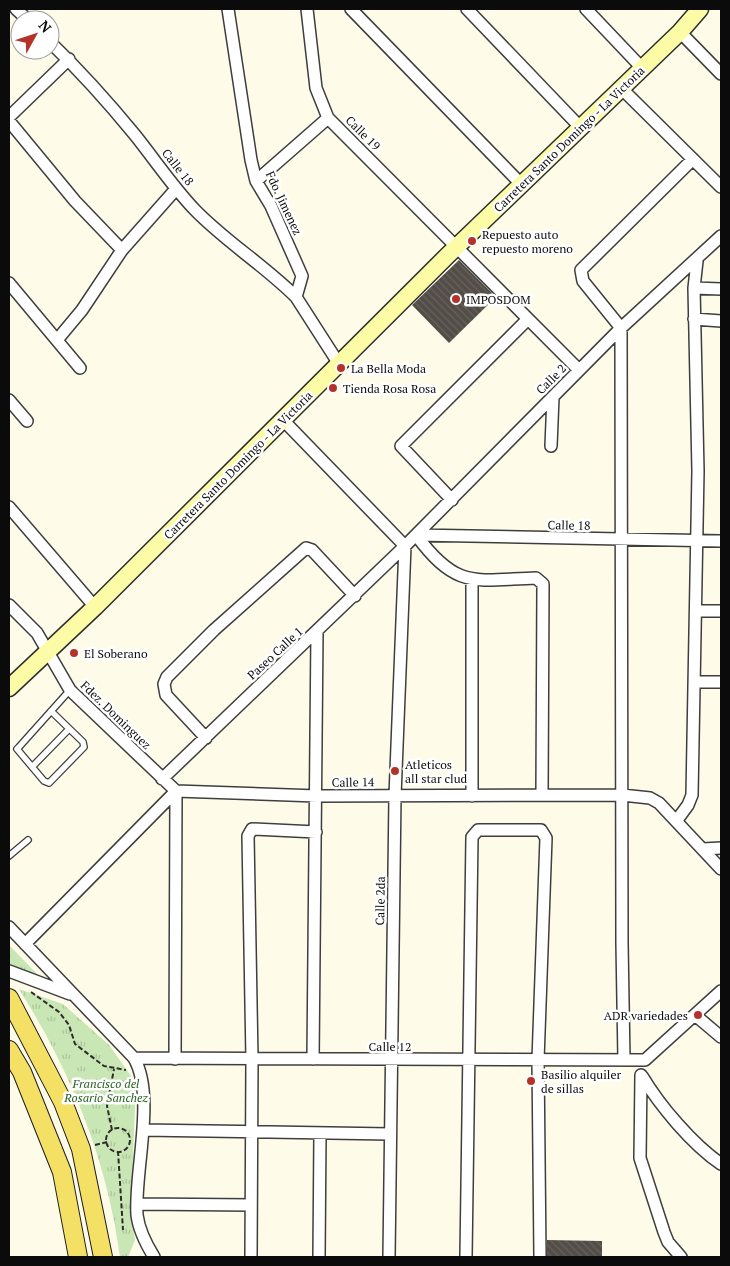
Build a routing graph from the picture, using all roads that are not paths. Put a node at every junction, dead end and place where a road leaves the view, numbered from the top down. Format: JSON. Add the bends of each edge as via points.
{"nodes":[{"id":1,"x":228,"y":9,"type":"edge"},
{"id":2,"x":307,"y":9,"type":"edge"},
{"id":3,"x":351,"y":9,"type":"edge"},
{"id":4,"x":467,"y":9,"type":"edge"},
{"id":5,"x":586,"y":9,"type":"edge"},
{"id":6,"x":699,"y":9,"type":"edge"},
{"id":7,"x":680,"y":32,"type":"junction"},
{"id":8,"x":60,"y":51,"type":"edge"},
{"id":9,"x":69,"y":59,"type":"junction"},
{"id":10,"x":642,"y":68,"type":"junction"},
{"id":11,"x":721,"y":74,"type":"edge"},
{"id":12,"x":622,"y":88,"type":"junction"},
{"id":13,"x":328,"y":118,"type":"junction"},
{"id":14,"x":9,"y":119,"type":"edge"},
{"id":15,"x":581,"y":128,"type":"junction"},
{"id":16,"x":693,"y":159,"type":"junction"},
{"id":17,"x":256,"y":181,"type":"junction"},
{"id":18,"x":522,"y":185,"type":"junction"},
{"id":19,"x":721,"y":187,"type":"edge"},
{"id":20,"x":176,"y":189,"type":"junction"},
{"id":21,"x":721,"y":236,"type":"edge"},
{"id":22,"x":457,"y":247,"type":"junction"},
{"id":23,"x":122,"y":250,"type":"junction"},
{"id":24,"x":697,"y":261,"type":"junction"},
{"id":25,"x":9,"y":283,"type":"edge"},
{"id":26,"x":694,"y":288,"type":"junction"},
{"id":27,"x":721,"y":288,"type":"edge"},
{"id":28,"x":296,"y":297,"type":"junction"},
{"id":29,"x":694,"y":319,"type":"junction"},
{"id":30,"x":527,"y":320,"type":"junction"},
{"id":31,"x":721,"y":321,"type":"edge"},
{"id":32,"x":621,"y":328,"type":"junction"},
{"id":33,"x":57,"y":340,"type":"junction"},
{"id":34,"x":339,"y":364,"type":"junction"},
{"id":35,"x":80,"y":368,"type":"dead end"},
{"id":36,"x":579,"y":370,"type":"junction"},
{"id":37,"x":553,"y":397,"type":"junction"},
{"id":38,"x":9,"y":400,"type":"edge"},
{"id":39,"x":27,"y":420,"type":"dead end"},
{"id":40,"x":283,"y":420,"type":"junction"},
{"id":41,"x":552,"y":446,"type":"dead end"},
{"id":42,"x":452,"y":500,"type":"junction"},
{"id":43,"x":9,"y":507,"type":"edge"},
{"id":44,"x":416,"y":535,"type":"junction"},
{"id":45,"x":622,"y":539,"type":"junction"},
{"id":46,"x":697,"y":541,"type":"junction"},
{"id":47,"x":721,"y":541,"type":"edge"},
{"id":48,"x":405,"y":546,"type":"junction"},
{"id":49,"x":472,"y":580,"type":"junction"},
{"id":50,"x":355,"y":596,"type":"junction"},
{"id":51,"x":9,"y":605,"type":"edge"},
{"id":52,"x":94,"y":607,"type":"junction"},
{"id":53,"x":696,"y":611,"type":"junction"},
{"id":54,"x":721,"y":611,"type":"edge"},
{"id":55,"x":318,"y":632,"type":"junction"},
{"id":56,"x":48,"y":652,"type":"junction"},
{"id":57,"x":695,"y":682,"type":"junction"},
{"id":58,"x":721,"y":682,"type":"edge"},
{"id":59,"x":9,"y":688,"type":"edge"},
{"id":60,"x":70,"y":690,"type":"junction"},
{"id":61,"x":52,"y":711,"type":"junction"},
{"id":62,"x":69,"y":729,"type":"junction"},
{"id":63,"x":206,"y":738,"type":"junction"},
{"id":64,"x":32,"y":767,"type":"junction"},
{"id":65,"x":162,"y":779,"type":"junction"},
{"id":66,"x":176,"y":791,"type":"junction"},
{"id":67,"x":542,"y":795,"type":"junction"},
{"id":68,"x":622,"y":795,"type":"junction"},
{"id":69,"x":316,"y":796,"type":"junction"},
{"id":70,"x":395,"y":796,"type":"junction"},
{"id":71,"x":472,"y":796,"type":"junction"},
{"id":72,"x":676,"y":820,"type":"junction"},
{"id":73,"x":316,"y":832,"type":"junction"},
{"id":74,"x":28,"y":840,"type":"dead end"},
{"id":75,"x":721,"y":848,"type":"edge"},
{"id":76,"x":702,"y":849,"type":"junction"},
{"id":77,"x":9,"y":856,"type":"edge"},
{"id":78,"x":721,"y":869,"type":"edge"},
{"id":79,"x":9,"y":927,"type":"edge"},
{"id":80,"x":25,"y":944,"type":"junction"},
{"id":81,"x":9,"y":971,"type":"edge"},
{"id":82,"x":721,"y":991,"type":"edge"},
{"id":83,"x":74,"y":995,"type":"junction"},
{"id":84,"x":9,"y":998,"type":"edge"},
{"id":85,"x":695,"y":1015,"type":"junction"},
{"id":86,"x":721,"y":1037,"type":"edge"},
{"id":87,"x":9,"y":1050,"type":"edge"},
{"id":88,"x":134,"y":1058,"type":"junction"},
{"id":89,"x":175,"y":1058,"type":"junction"},
{"id":90,"x":252,"y":1059,"type":"junction"},
{"id":91,"x":313,"y":1059,"type":"junction"},
{"id":92,"x":390,"y":1059,"type":"junction"},
{"id":93,"x":470,"y":1060,"type":"junction"},
{"id":94,"x":538,"y":1060,"type":"junction"},
{"id":95,"x":624,"y":1060,"type":"junction"},
{"id":96,"x":641,"y":1060,"type":"junction"},
{"id":97,"x":642,"y":1075,"type":"junction"},
{"id":98,"x":143,"y":1130,"type":"junction"},
{"id":99,"x":252,"y":1132,"type":"junction"},
{"id":100,"x":320,"y":1133,"type":"junction"},
{"id":101,"x":390,"y":1134,"type":"junction"},
{"id":102,"x":721,"y":1164,"type":"edge"},
{"id":103,"x":138,"y":1204,"type":"junction"},
{"id":104,"x":252,"y":1205,"type":"junction"},
{"id":105,"x":78,"y":1257,"type":"edge"},
{"id":106,"x":103,"y":1257,"type":"edge"},
{"id":107,"x":154,"y":1257,"type":"edge"},
{"id":108,"x":251,"y":1257,"type":"edge"},
{"id":109,"x":319,"y":1257,"type":"edge"},
{"id":110,"x":389,"y":1257,"type":"edge"},
{"id":111,"x":466,"y":1257,"type":"edge"},
{"id":112,"x":540,"y":1257,"type":"edge"},
{"id":113,"x":681,"y":1257,"type":"edge"}],
"edges":[{"from":1,"to":17,"type":"street","name":"Fdo. Jimenez"},
{"from":2,"to":13,"type":"street","name":"Calle 19","via":[[316,88]]},
{"from":3,"to":18,"type":"street"},
{"from":4,"to":15,"type":"street"},
{"from":5,"to":10,"type":"street"},
{"from":6,"to":7,"type":"main road","name":"Carretera Santo Domingo - La Victoria"},
{"from":7,"to":10,"type":"main road","name":"Carretera Santo Domingo - La Victoria"},
{"from":7,"to":11,"type":"street"},
{"from":8,"to":9,"type":"street","name":"Calle 18"},
{"from":9,"to":14,"type":"street"},
{"from":9,"to":20,"type":"street","name":"Calle 18","via":[[135,135]]},
{"from":10,"to":12,"type":"main road","name":"Carretera Santo Domingo - La Victoria"},
{"from":12,"to":15,"type":"main road","name":"Carretera Santo Domingo - La Victoria"},
{"from":12,"to":16,"type":"street"},
{"from":13,"to":17,"type":"street"},
{"from":13,"to":22,"type":"street","name":"Calle 19"},
{"from":14,"to":23,"type":"street","via":[[75,202]]},
{"from":15,"to":18,"type":"main road","name":"Carretera Santo Domingo - La Victoria"},
{"from":16,"to":19,"type":"street"},
{"from":16,"to":32,"type":"street","via":[[581,270],[583,281]]},
{"from":17,"to":28,"type":"street","name":"Fdo. Jimenez","via":[[271,206],[302,276]]},
{"from":18,"to":22,"type":"main road","name":"Carretera Santo Domingo - La Victoria"},
{"from":20,"to":23,"type":"street"},
{"from":20,"to":28,"type":"street","name":"Calle 18","via":[[214,230],[274,275]]},
{"from":21,"to":24,"type":"street","name":"Calle 2"},
{"from":22,"to":30,"type":"street","name":"Calle 19"},
{"from":22,"to":34,"type":"main road","name":"Carretera Santo Domingo - La Victoria"},
{"from":23,"to":33,"type":"street","via":[[82,310]]},
{"from":24,"to":26,"type":"street"},
{"from":24,"to":32,"type":"street","name":"Calle 2"},
{"from":25,"to":33,"type":"street"},
{"from":26,"to":27,"type":"street"},
{"from":26,"to":29,"type":"street"},
{"from":28,"to":34,"type":"street"},
{"from":29,"to":31,"type":"street"},
{"from":29,"to":46,"type":"street"},
{"from":30,"to":36,"type":"street","name":"Calle 19"},
{"from":30,"to":42,"type":"street","via":[[401,446]]},
{"from":32,"to":36,"type":"street","name":"Calle 2"},
{"from":32,"to":45,"type":"street"},
{"from":33,"to":35,"type":"street"},
{"from":34,"to":40,"type":"main road","name":"Carretera Santo Domingo - La Victoria"},
{"from":36,"to":37,"type":"street","name":"Calle 2"},
{"from":37,"to":41,"type":"street"},
{"from":37,"to":42,"type":"street","name":"Calle 2"},
{"from":38,"to":39,"type":"street"},
{"from":40,"to":48,"type":"street"},
{"from":40,"to":52,"type":"main road","name":"Carretera Santo Domingo - La Victoria"},
{"from":42,"to":44,"type":"street","name":"Calle 2"},
{"from":43,"to":52,"type":"street"},
{"from":44,"to":45,"type":"street","name":"Calle 18"},
{"from":44,"to":48,"type":"street","name":"Calle 2"},
{"from":44,"to":49,"type":"street","via":[[432,557],[454,574]]},
{"from":45,"to":46,"type":"street","name":"Calle 18"},
{"from":45,"to":68,"type":"street"},
{"from":46,"to":47,"type":"street","name":"Calle 18"},
{"from":46,"to":53,"type":"street"},
{"from":48,"to":50,"type":"street","name":"Paseo Calle 1"},
{"from":48,"to":70,"type":"street","name":"Calle 2da"},
{"from":49,"to":67,"type":"street","via":[[536,578],[544,584]]},
{"from":49,"to":71,"type":"street"},
{"from":50,"to":55,"type":"street","name":"Paseo Calle 1"},
{"from":50,"to":63,"type":"street","via":[[312,550],[306,548],[214,630],[167,677],[164,684],[166,695]]},
{"from":51,"to":56,"type":"street","name":"Fdez. Dominguez","via":[[37,633]]},
{"from":52,"to":56,"type":"main road","name":"Carretera Santo Domingo - La Victoria"},
{"from":53,"to":54,"type":"street"},
{"from":53,"to":57,"type":"street"},
{"from":55,"to":63,"type":"street","name":"Paseo Calle 1"},
{"from":55,"to":69,"type":"street"},
{"from":56,"to":59,"type":"main road","name":"Carretera Santo Domingo - La Victoria"},
{"from":56,"to":60,"type":"street","name":"Fdez. Dominguez"},
{"from":57,"to":58,"type":"street"},
{"from":57,"to":72,"type":"street","via":[[692,795],[688,806]]},
{"from":60,"to":61,"type":"lane"},
{"from":60,"to":65,"type":"street","name":"Fdez. Dominguez"},
{"from":61,"to":62,"type":"lane"},
{"from":61,"to":64,"type":"lane","via":[[17,749]]},
{"from":62,"to":64,"type":"lane"},
{"from":62,"to":64,"type":"lane","via":[[83,742],[83,749],[49,783]]},
{"from":63,"to":65,"type":"street","name":"Paseo Calle 1"},
{"from":65,"to":66,"type":"street","name":"Fdez. Dominguez"},
{"from":66,"to":69,"type":"street","name":"Calle 14"},
{"from":66,"to":80,"type":"street"},
{"from":66,"to":89,"type":"street"},
{"from":67,"to":68,"type":"street","name":"Calle 14"},
{"from":67,"to":71,"type":"street","name":"Calle 14"},
{"from":68,"to":72,"type":"street","name":"Calle 14","via":[[650,798]]},
{"from":68,"to":95,"type":"street"},
{"from":69,"to":70,"type":"street","name":"Calle 14"},
{"from":69,"to":73,"type":"street"},
{"from":70,"to":71,"type":"street","name":"Calle 14"},
{"from":70,"to":92,"type":"street","name":"Calle 2da"},
{"from":72,"to":76,"type":"street"},
{"from":73,"to":90,"type":"street","via":[[252,829],[249,832]]},
{"from":73,"to":91,"type":"street"},
{"from":74,"to":77,"type":"lane"},
{"from":75,"to":76,"type":"street"},
{"from":76,"to":78,"type":"street"},
{"from":79,"to":80,"type":"street"},
{"from":80,"to":83,"type":"street"},
{"from":81,"to":83,"type":"street"},
{"from":82,"to":85,"type":"street"},
{"from":83,"to":88,"type":"street"},
{"from":84,"to":106,"type":"main road","via":[[62,1102],[81,1149]]},
{"from":85,"to":86,"type":"street"},
{"from":85,"to":96,"type":"street"},
{"from":87,"to":105,"type":"main road","via":[[22,1072],[62,1172]]},
{"from":88,"to":89,"type":"street","name":"Calle 12"},
{"from":88,"to":98,"type":"street","via":[[142,1071]]},
{"from":89,"to":90,"type":"street","name":"Calle 12"},
{"from":90,"to":91,"type":"street","name":"Calle 12"},
{"from":90,"to":99,"type":"street"},
{"from":91,"to":92,"type":"street","name":"Calle 12"},
{"from":92,"to":93,"type":"street","name":"Calle 12"},
{"from":92,"to":101,"type":"street","name":"Calle 2da"},
{"from":93,"to":94,"type":"street","name":"Calle 12"},
{"from":93,"to":94,"type":"street","via":[[472,837],[478,830],[541,830],[546,838]]},
{"from":93,"to":111,"type":"street"},
{"from":94,"to":95,"type":"street","name":"Calle 12"},
{"from":94,"to":112,"type":"street"},
{"from":95,"to":96,"type":"street","name":"Calle 12"},
{"from":96,"to":97,"type":"street"},
{"from":97,"to":102,"type":"street","via":[[653,1095]]},
{"from":97,"to":113,"type":"street","via":[[640,1158],[668,1242]]},
{"from":98,"to":99,"type":"street"},
{"from":98,"to":103,"type":"street"},
{"from":99,"to":100,"type":"street"},
{"from":99,"to":104,"type":"street"},
{"from":100,"to":101,"type":"street"},
{"from":100,"to":109,"type":"street"},
{"from":101,"to":110,"type":"street","name":"Calle 2da"},
{"from":103,"to":104,"type":"street"},
{"from":103,"to":107,"type":"street","via":[[137,1215],[143,1238]]},
{"from":104,"to":108,"type":"street"}]}
